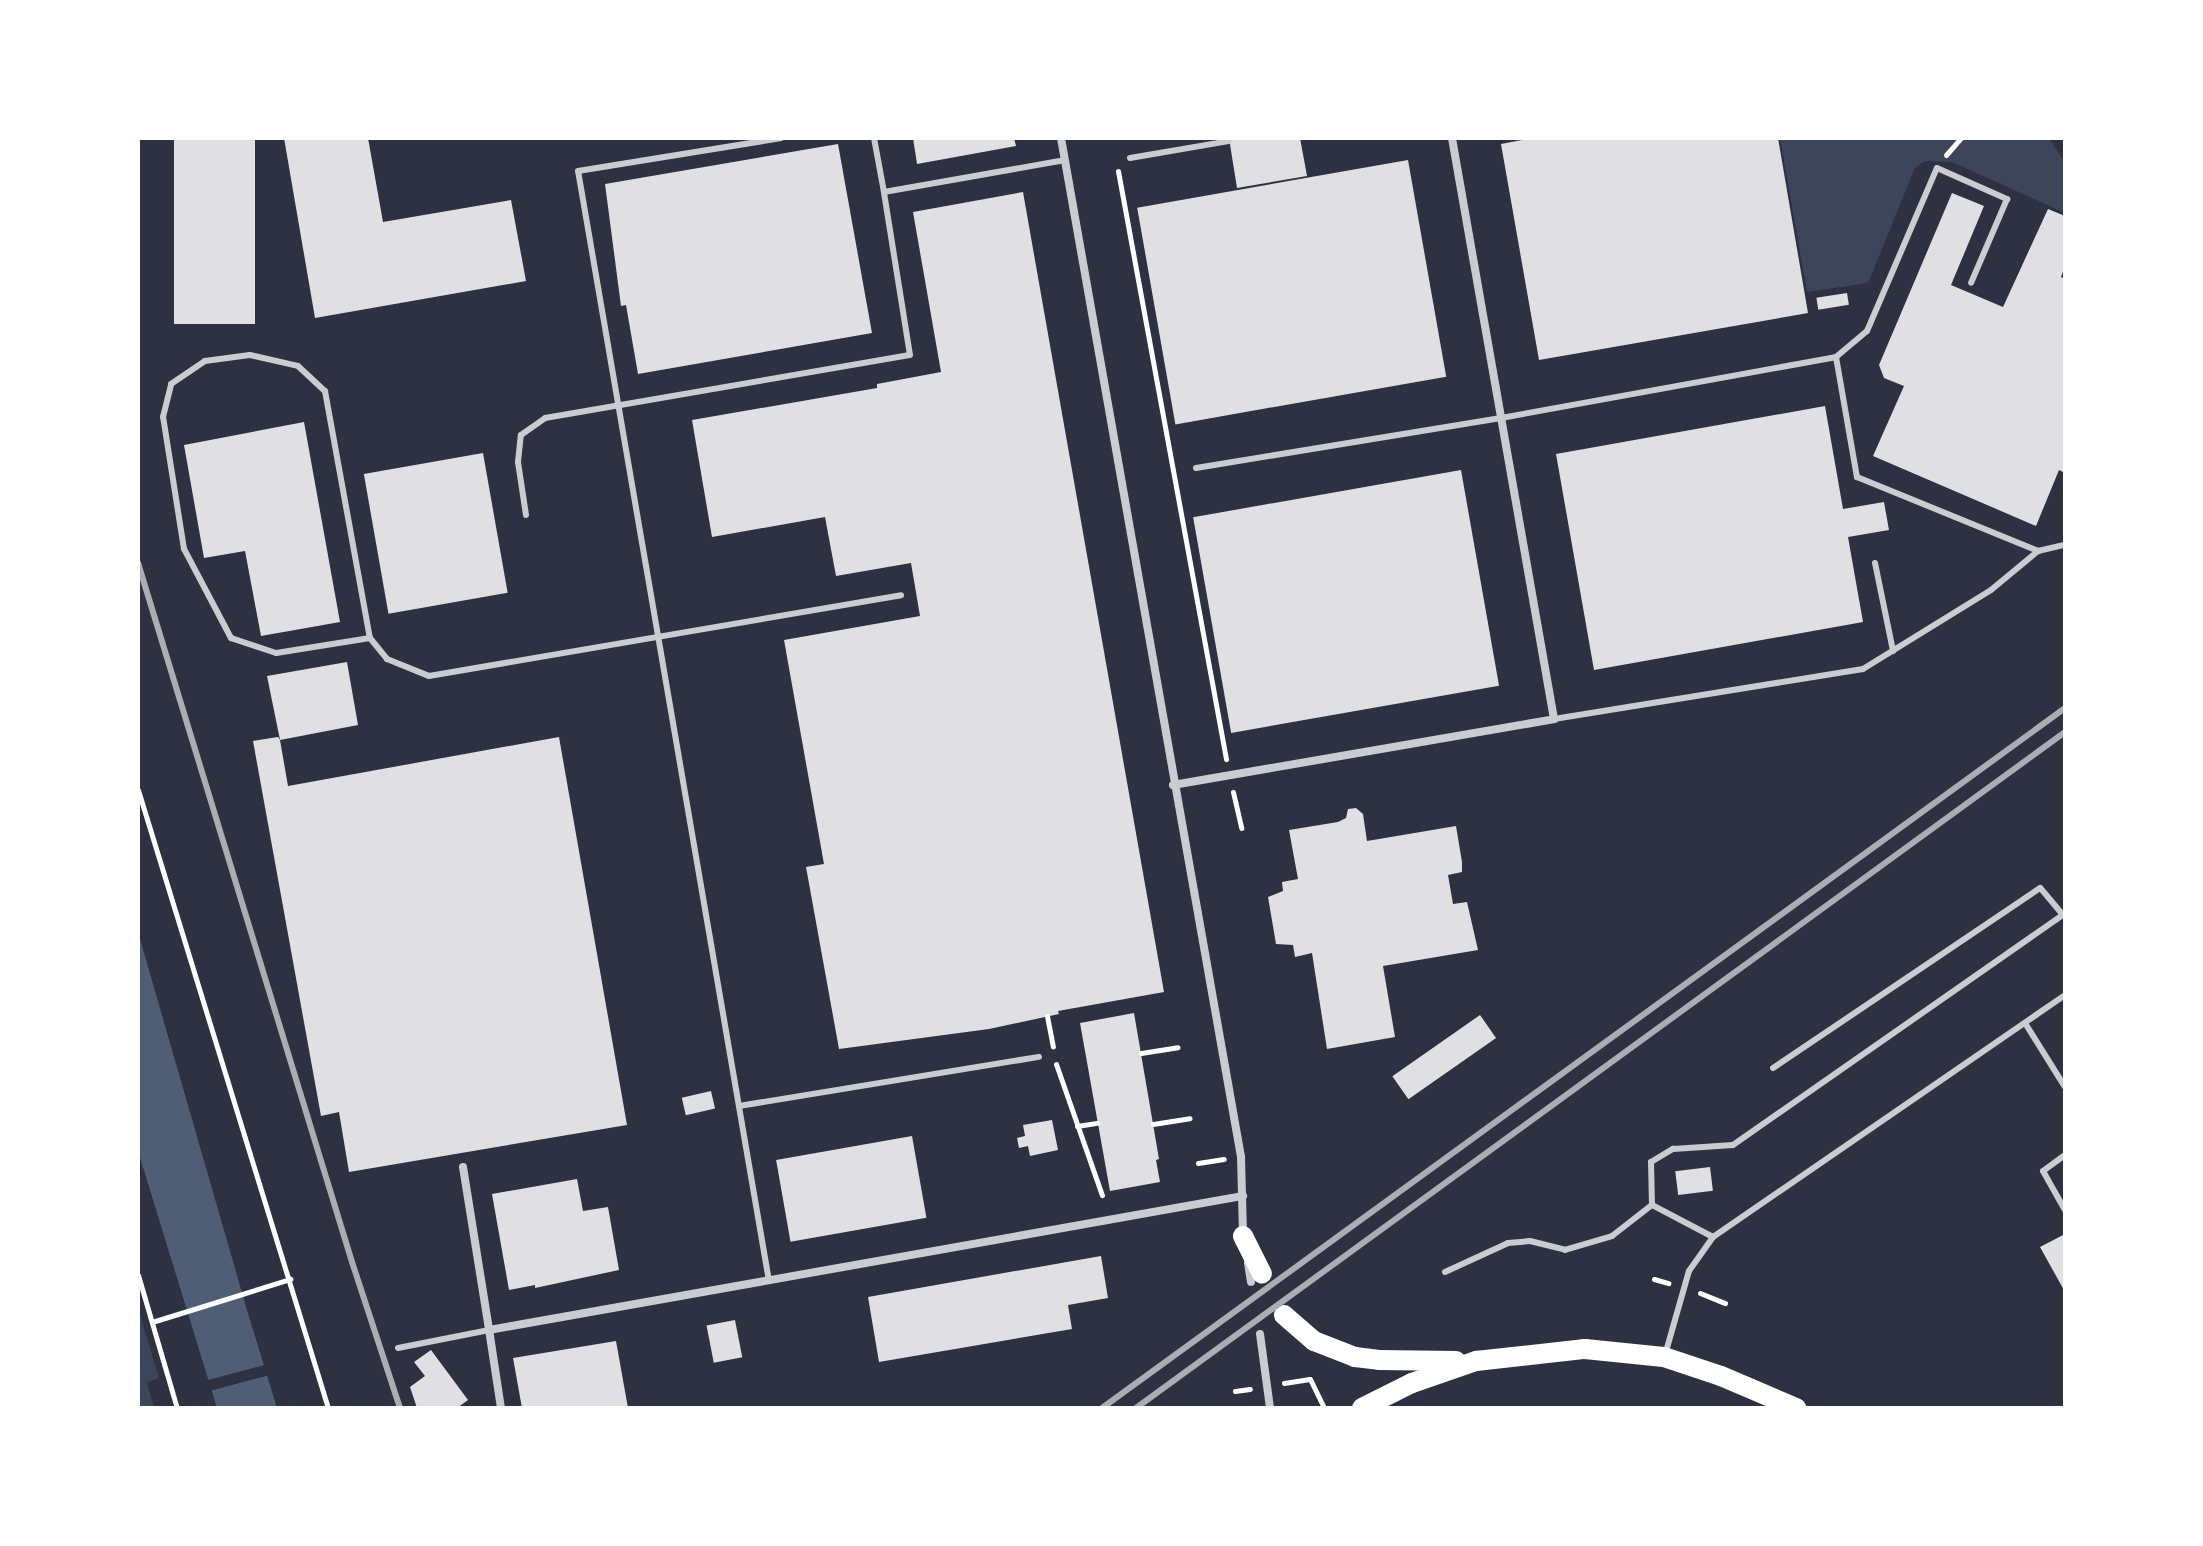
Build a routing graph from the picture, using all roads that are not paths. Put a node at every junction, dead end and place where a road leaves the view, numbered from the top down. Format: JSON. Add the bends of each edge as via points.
{"nodes":[{"id":1,"x":781,"y":138,"type":"edge"},
{"id":2,"x":874,"y":138,"type":"edge"},
{"id":3,"x":1061,"y":138,"type":"edge"},
{"id":4,"x":1452,"y":138,"type":"edge"},
{"id":5,"x":1229,"y":141,"type":"dead end"},
{"id":6,"x":1130,"y":158,"type":"dead end"},
{"id":7,"x":1065,"y":160,"type":"junction"},
{"id":8,"x":884,"y":192,"type":"junction"},
{"id":9,"x":1971,"y":283,"type":"dead end"},
{"id":10,"x":1836,"y":357,"type":"junction"},
{"id":11,"x":618,"y":405,"type":"junction"},
{"id":12,"x":1501,"y":418,"type":"junction"},
{"id":13,"x":1196,"y":468,"type":"dead end"},
{"id":14,"x":526,"y":515,"type":"dead end"},
{"id":15,"x":2065,"y":545,"type":"edge"},
{"id":16,"x":2038,"y":551,"type":"junction"},
{"id":17,"x":1875,"y":563,"type":"dead end"},
{"id":18,"x":901,"y":595,"type":"dead end"},
{"id":19,"x":370,"y":638,"type":"junction"},
{"id":20,"x":658,"y":638,"type":"junction"},
{"id":21,"x":1893,"y":651,"type":"junction"},
{"id":22,"x":1554,"y":719,"type":"junction"},
{"id":23,"x":1173,"y":785,"type":"junction"},
{"id":24,"x":2065,"y":995,"type":"edge"},
{"id":25,"x":2025,"y":1023,"type":"junction"},
{"id":26,"x":1039,"y":1057,"type":"dead end"},
{"id":27,"x":1773,"y":1068,"type":"dead end"},
{"id":28,"x":2065,"y":1087,"type":"edge"},
{"id":29,"x":739,"y":1106,"type":"junction"},
{"id":30,"x":2065,"y":1155,"type":"edge"},
{"id":31,"x":463,"y":1167,"type":"dead end"},
{"id":32,"x":1243,"y":1196,"type":"junction"},
{"id":33,"x":1652,"y":1205,"type":"junction"},
{"id":34,"x":2065,"y":1210,"type":"edge"},
{"id":35,"x":1243,"y":1236,"type":"joint"},
{"id":36,"x":1713,"y":1237,"type":"junction"},
{"id":37,"x":1445,"y":1272,"type":"dead end"},
{"id":38,"x":1256,"y":1278,"type":"dead end"},
{"id":39,"x":769,"y":1281,"type":"junction"},
{"id":40,"x":1284,"y":1315,"type":"dead end"},
{"id":41,"x":489,"y":1330,"type":"junction"},
{"id":42,"x":1260,"y":1334,"type":"dead end"},
{"id":43,"x":398,"y":1348,"type":"dead end"},
{"id":44,"x":1664,"y":1357,"type":"junction"},
{"id":45,"x":1476,"y":1361,"type":"junction"},
{"id":46,"x":501,"y":1408,"type":"edge"},
{"id":47,"x":1270,"y":1408,"type":"edge"},
{"id":48,"x":1362,"y":1408,"type":"edge"},
{"id":49,"x":1796,"y":1408,"type":"edge"}],
"edges":[{"from":1,"to":11,"type":"lane","via":[[578,171]]},
{"from":2,"to":8,"type":"lane"},
{"from":3,"to":7,"type":"street"},
{"from":4,"to":12,"type":"street"},
{"from":5,"to":6,"type":"lane"},
{"from":7,"to":8,"type":"lane"},
{"from":7,"to":23,"type":"street"},
{"from":8,"to":11,"type":"lane","via":[[910,355]]},
{"from":9,"to":10,"type":"lane","via":[[2007,199],[1937,168],[1867,331]]},
{"from":10,"to":12,"type":"lane"},
{"from":10,"to":16,"type":"lane","via":[[1857,477]]},
{"from":11,"to":14,"type":"lane","via":[[545,418],[521,435],[518,462]]},
{"from":11,"to":20,"type":"lane"},
{"from":12,"to":13,"type":"lane"},
{"from":12,"to":22,"type":"street"},
{"from":15,"to":16,"type":"lane"},
{"from":16,"to":21,"type":"lane","via":[[1991,590]]},
{"from":17,"to":21,"type":"lane"},
{"from":18,"to":20,"type":"lane"},
{"from":19,"to":19,"type":"lane","via":[[325,391],[298,366],[250,355],[205,361],[171,384],[163,417],[184,549],[231,638],[276,653]]},
{"from":19,"to":20,"type":"lane","via":[[387,659],[429,676]]},
{"from":20,"to":29,"type":"lane"},
{"from":21,"to":22,"type":"lane","via":[[1863,669]]},
{"from":22,"to":23,"type":"street"},
{"from":23,"to":32,"type":"street","via":[[1241,1157]]},
{"from":24,"to":25,"type":"lane"},
{"from":25,"to":28,"type":"lane"},
{"from":25,"to":36,"type":"lane"},
{"from":26,"to":29,"type":"lane"},
{"from":27,"to":33,"type":"lane","via":[[2040,888],[2063,915],[1733,1145],[1673,1149],[1651,1162]]},
{"from":29,"to":39,"type":"lane"},
{"from":30,"to":34,"type":"lane","via":[[2043,1171]]},
{"from":31,"to":41,"type":"street"},
{"from":32,"to":35,"type":"street"},
{"from":32,"to":39,"type":"street"},
{"from":33,"to":36,"type":"lane"},
{"from":33,"to":37,"type":"lane","via":[[1612,1236],[1565,1250],[1530,1241],[1508,1243]]},
{"from":35,"to":38,"type":"main road"},
{"from":36,"to":44,"type":"lane","via":[[1689,1271]]},
{"from":39,"to":41,"type":"street"},
{"from":40,"to":45,"type":"main road","via":[[1314,1341],[1355,1357]]},
{"from":41,"to":43,"type":"lane"},
{"from":41,"to":46,"type":"street"},
{"from":42,"to":47,"type":"street"},
{"from":44,"to":45,"type":"main road","via":[[1585,1349]]},
{"from":44,"to":49,"type":"main road"},
{"from":45,"to":48,"type":"main road","via":[[1412,1383]]}]}
